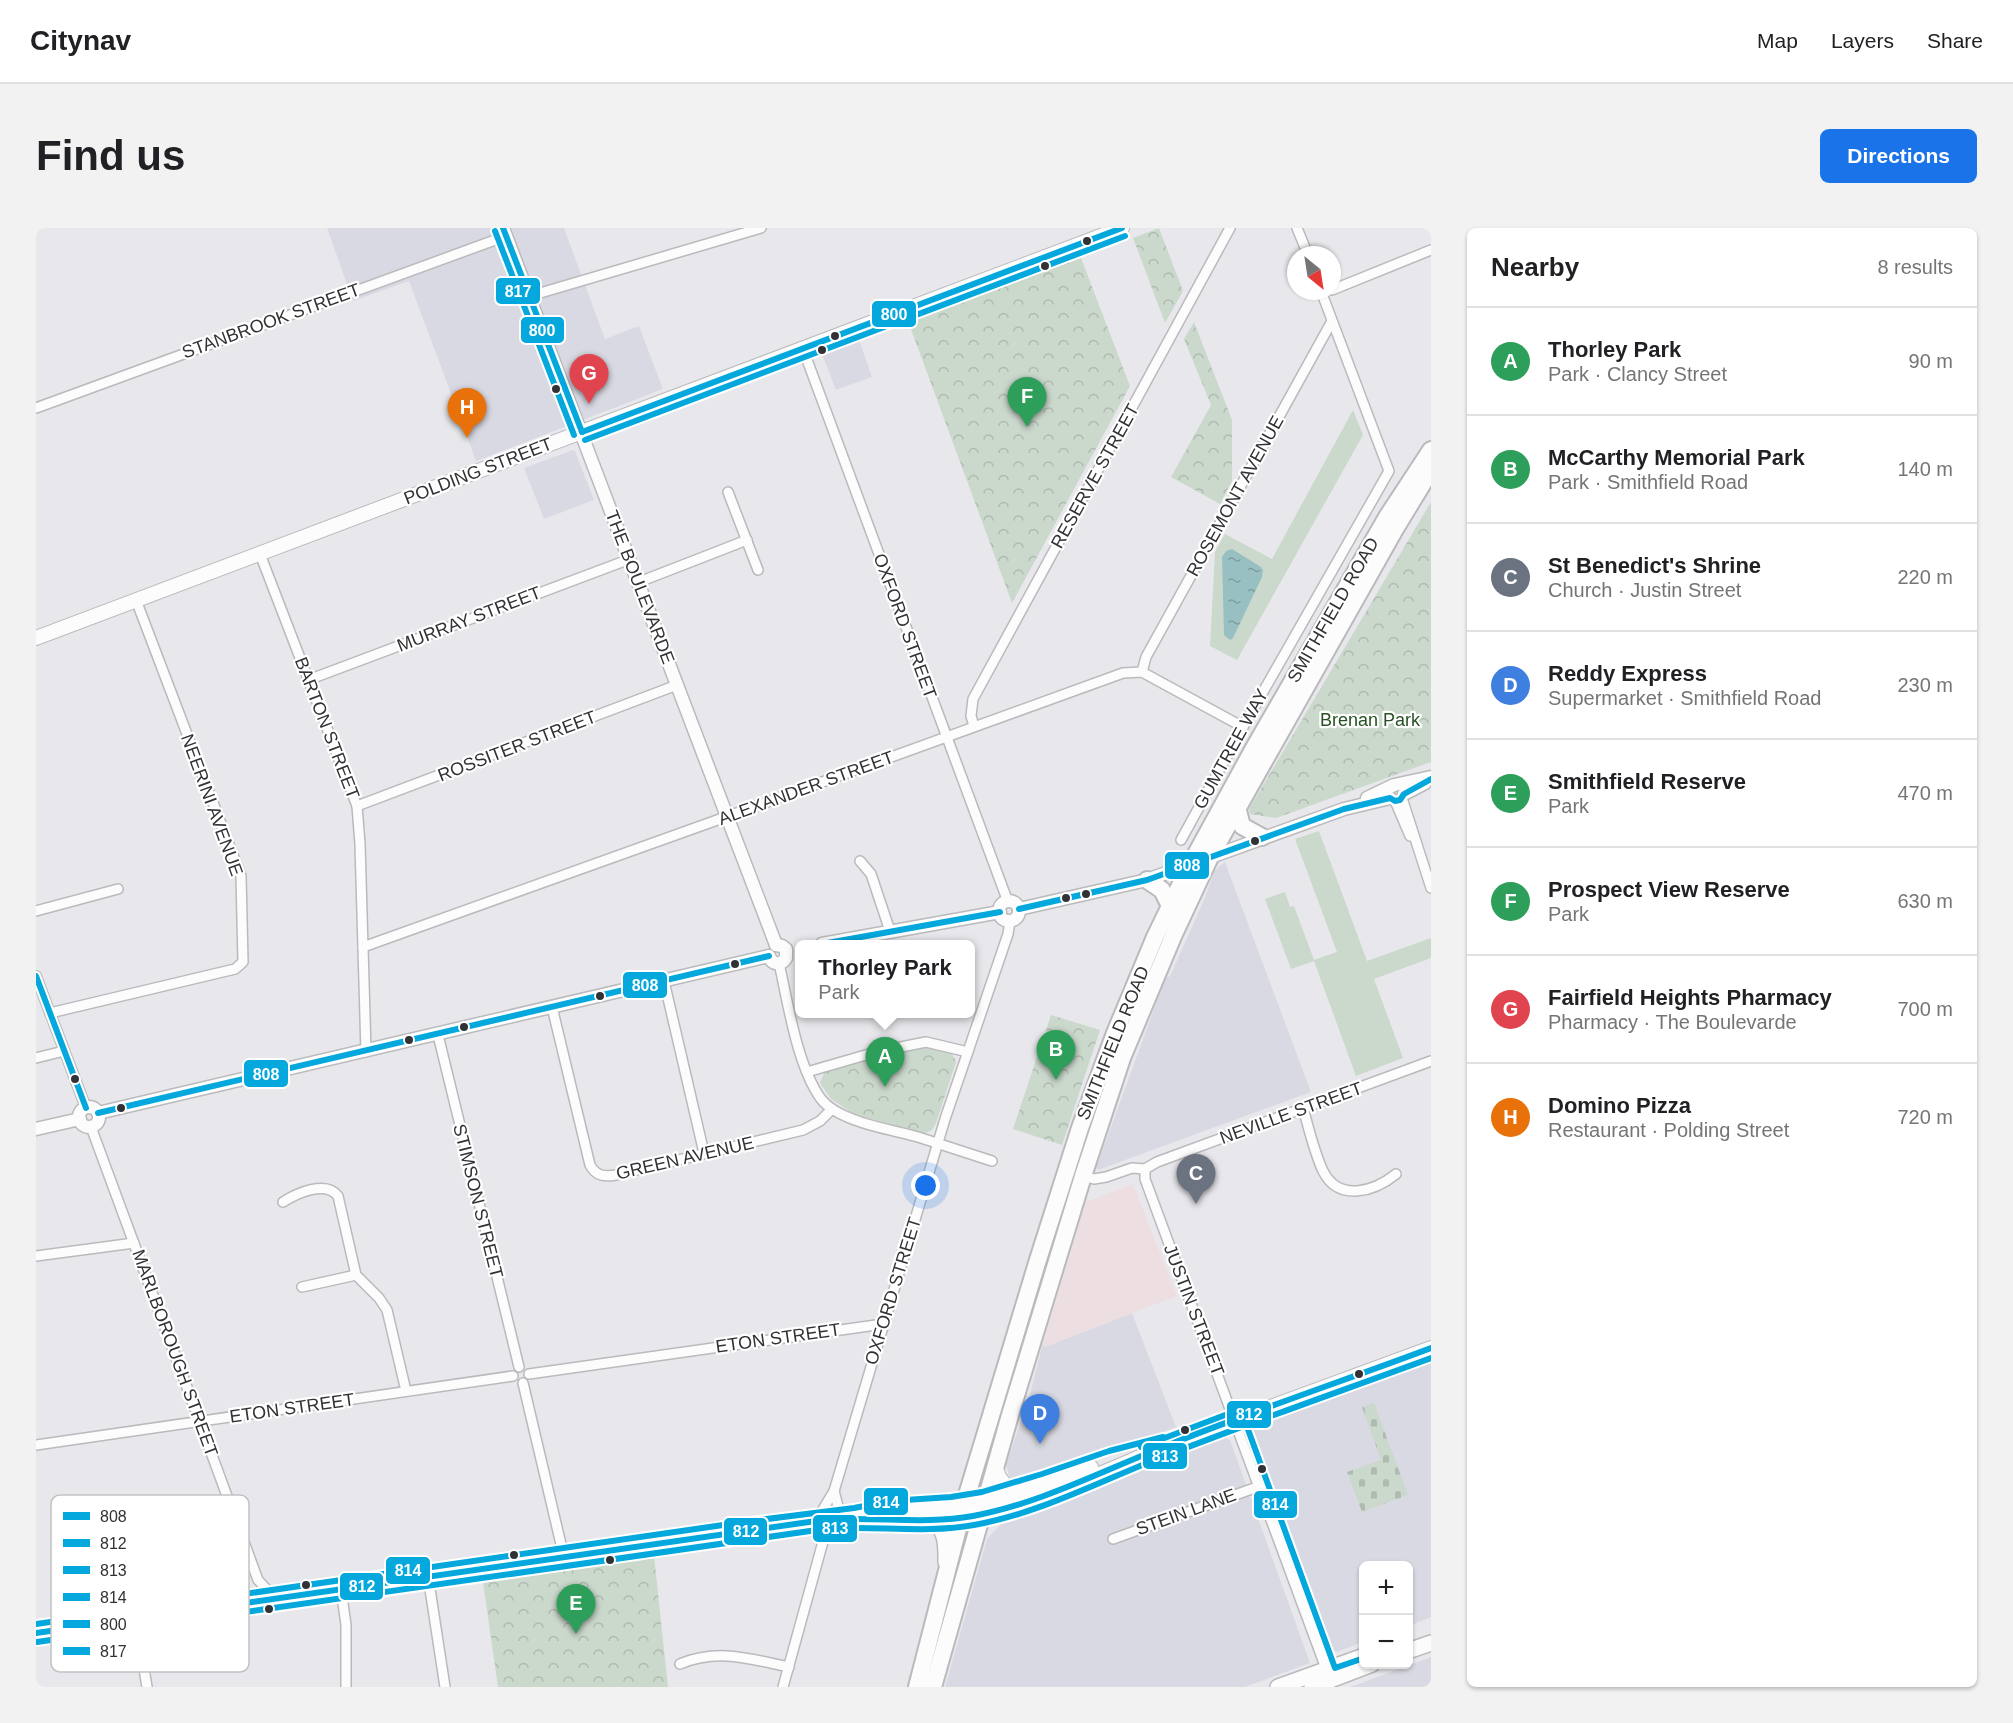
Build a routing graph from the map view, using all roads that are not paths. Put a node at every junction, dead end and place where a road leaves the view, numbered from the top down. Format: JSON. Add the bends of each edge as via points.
{"nodes":[{"id":1,"x":762,"y":228,"type":"edge"},
{"id":2,"x":1122,"y":228,"type":"edge"},
{"id":3,"x":1230,"y":228,"type":"edge"},
{"id":4,"x":1298,"y":228,"type":"edge"},
{"id":5,"x":505,"y":232,"type":"edge"},
{"id":6,"x":1305,"y":246,"type":"edge"},
{"id":7,"x":1431,"y":250,"type":"edge"},
{"id":8,"x":1341,"y":286,"type":"edge"},
{"id":9,"x":530,"y":296,"type":"junction"},
{"id":10,"x":1328,"y":300,"type":"edge"},
{"id":11,"x":1332,"y":321,"type":"junction"},
{"id":12,"x":803,"y":349,"type":"junction"},
{"id":13,"x":36,"y":408,"type":"edge"},
{"id":14,"x":582,"y":432,"type":"junction"},
{"id":15,"x":1431,"y":450,"type":"edge"},
{"id":16,"x":1431,"y":470,"type":"edge"},
{"id":17,"x":1431,"y":478,"type":"edge"},
{"id":18,"x":728,"y":492,"type":"dead end"},
{"id":19,"x":1395,"y":529,"type":"junction"},
{"id":20,"x":747,"y":540,"type":"junction"},
{"id":21,"x":260,"y":554,"type":"junction"},
{"id":22,"x":630,"y":559,"type":"junction"},
{"id":23,"x":758,"y":570,"type":"dead end"},
{"id":24,"x":639,"y":582,"type":"junction"},
{"id":25,"x":136,"y":600,"type":"junction"},
{"id":26,"x":36,"y":638,"type":"edge"},
{"id":27,"x":1142,"y":672,"type":"junction"},
{"id":28,"x":308,"y":680,"type":"junction"},
{"id":29,"x":677,"y":685,"type":"junction"},
{"id":30,"x":974,"y":726,"type":"junction"},
{"id":31,"x":1243,"y":727,"type":"junction"},
{"id":32,"x":946,"y":737,"type":"junction"},
{"id":33,"x":1431,"y":778,"type":"edge"},
{"id":34,"x":1397,"y":794,"type":"junction"},
{"id":35,"x":357,"y":806,"type":"junction"},
{"id":36,"x":1237,"y":807,"type":"junction"},
{"id":37,"x":728,"y":817,"type":"junction"},
{"id":38,"x":1262,"y":837,"type":"junction"},
{"id":39,"x":1181,"y":840,"type":"dead end"},
{"id":40,"x":1210,"y":857,"type":"junction"},
{"id":41,"x":860,"y":861,"type":"dead end"},
{"id":42,"x":1195,"y":872,"type":"junction"},
{"id":43,"x":1147,"y":880,"type":"junction"},
{"id":44,"x":1431,"y":888,"type":"edge"},
{"id":45,"x":118,"y":889,"type":"dead end"},
{"id":46,"x":1170,"y":906,"type":"junction"},
{"id":47,"x":1004,"y":907,"type":"junction"},
{"id":48,"x":1019,"y":909,"type":"junction"},
{"id":49,"x":36,"y":911,"type":"edge"},
{"id":50,"x":1010,"y":921,"type":"junction"},
{"id":51,"x":890,"y":931,"type":"junction"},
{"id":52,"x":846,"y":940,"type":"edge"},
{"id":53,"x":363,"y":947,"type":"junction"},
{"id":54,"x":782,"y":953,"type":"edge"},
{"id":55,"x":1171,"y":960,"type":"dead end"},
{"id":56,"x":36,"y":976,"type":"edge"},
{"id":57,"x":664,"y":981,"type":"junction"},
{"id":58,"x":552,"y":1007,"type":"junction"},
{"id":59,"x":50,"y":1013,"type":"junction"},
{"id":60,"x":438,"y":1035,"type":"junction"},
{"id":61,"x":64,"y":1051,"type":"junction"},
{"id":62,"x":366,"y":1052,"type":"junction"},
{"id":63,"x":968,"y":1052,"type":"junction"},
{"id":64,"x":36,"y":1058,"type":"edge"},
{"id":65,"x":1431,"y":1061,"type":"edge"},
{"id":66,"x":807,"y":1072,"type":"junction"},
{"id":67,"x":1302,"y":1108,"type":"junction"},
{"id":68,"x":832,"y":1109,"type":"junction"},
{"id":69,"x":88,"y":1113,"type":"junction"},
{"id":70,"x":91,"y":1127,"type":"joint"},
{"id":71,"x":36,"y":1129,"type":"edge"},
{"id":72,"x":937,"y":1145,"type":"junction"},
{"id":73,"x":704,"y":1153,"type":"junction"},
{"id":74,"x":992,"y":1161,"type":"dead end"},
{"id":75,"x":1145,"y":1169,"type":"junction"},
{"id":76,"x":1396,"y":1174,"type":"dead end"},
{"id":77,"x":1083,"y":1176,"type":"junction"},
{"id":78,"x":283,"y":1202,"type":"dead end"},
{"id":79,"x":134,"y":1243,"type":"junction"},
{"id":80,"x":36,"y":1256,"type":"edge"},
{"id":81,"x":356,"y":1275,"type":"junction"},
{"id":82,"x":302,"y":1287,"type":"dead end"},
{"id":83,"x":884,"y":1323,"type":"junction"},
{"id":84,"x":1431,"y":1348,"type":"edge"},
{"id":85,"x":519,"y":1367,"type":"junction"},
{"id":86,"x":529,"y":1374,"type":"junction"},
{"id":87,"x":513,"y":1376,"type":"junction"},
{"id":88,"x":523,"y":1383,"type":"junction"},
{"id":89,"x":406,"y":1391,"type":"junction"},
{"id":90,"x":1236,"y":1420,"type":"junction"},
{"id":91,"x":200,"y":1421,"type":"junction"},
{"id":92,"x":36,"y":1445,"type":"edge"},
{"id":93,"x":1165,"y":1446,"type":"junction"},
{"id":94,"x":995,"y":1466,"type":"junction"},
{"id":95,"x":1260,"y":1486,"type":"junction"},
{"id":96,"x":1023,"y":1490,"type":"junction"},
{"id":97,"x":834,"y":1491,"type":"junction"},
{"id":98,"x":227,"y":1495,"type":"edge"},
{"id":99,"x":982,"y":1508,"type":"junction"},
{"id":100,"x":963,"y":1511,"type":"junction"},
{"id":101,"x":848,"y":1518,"type":"junction"},
{"id":102,"x":931,"y":1520,"type":"junction"},
{"id":103,"x":820,"y":1521,"type":"junction"},
{"id":104,"x":1113,"y":1539,"type":"dead end"},
{"id":105,"x":249,"y":1555,"type":"edge"},
{"id":106,"x":564,"y":1557,"type":"junction"},
{"id":107,"x":946,"y":1575,"type":"junction"},
{"id":108,"x":428,"y":1576,"type":"junction"},
{"id":109,"x":258,"y":1580,"type":"junction"},
{"id":110,"x":341,"y":1589,"type":"junction"},
{"id":111,"x":280,"y":1598,"type":"junction"},
{"id":112,"x":249,"y":1601,"type":"edge"},
{"id":113,"x":249,"y":1603,"type":"edge"},
{"id":114,"x":51,"y":1631,"type":"edge"},
{"id":115,"x":36,"y":1633,"type":"edge"},
{"id":116,"x":1431,"y":1633,"type":"edge"},
{"id":117,"x":1413,"y":1639,"type":"edge"},
{"id":118,"x":1431,"y":1643,"type":"edge"},
{"id":119,"x":1413,"y":1649,"type":"edge"},
{"id":120,"x":1359,"y":1659,"type":"edge"},
{"id":121,"x":680,"y":1664,"type":"dead end"},
{"id":122,"x":789,"y":1666,"type":"junction"},
{"id":123,"x":1360,"y":1669,"type":"edge"},
{"id":124,"x":145,"y":1672,"type":"edge"},
{"id":125,"x":1330,"y":1679,"type":"edge"},
{"id":126,"x":147,"y":1687,"type":"edge"},
{"id":127,"x":346,"y":1687,"type":"edge"},
{"id":128,"x":445,"y":1687,"type":"edge"},
{"id":129,"x":783,"y":1687,"type":"edge"},
{"id":130,"x":917,"y":1687,"type":"edge"},
{"id":131,"x":933,"y":1687,"type":"edge"},
{"id":132,"x":1278,"y":1687,"type":"edge"},
{"id":133,"x":1312,"y":1687,"type":"edge"}],
"edges":[{"from":1,"to":9,"type":"street"},
{"from":2,"to":12,"type":"main road","name":"POLDING STREET"},
{"from":3,"to":30,"type":"street","name":"RESERVE STREET","via":[[973,699],[970,707]]},
{"from":4,"to":6,"type":"street"},
{"from":5,"to":9,"type":"street","name":"THE BOULEVARDE"},
{"from":5,"to":13,"type":"street","name":"STANBROOK STREET"},
{"from":7,"to":8,"type":"street"},
{"from":9,"to":14,"type":"street","name":"THE BOULEVARDE"},
{"from":10,"to":11,"type":"street"},
{"from":11,"to":27,"type":"street","name":"ROSEMONT AVENUE","via":[[1146,657]]},
{"from":11,"to":31,"type":"street","name":"GUMTREE WAY","via":[[1389,471]]},
{"from":12,"to":14,"type":"main road","name":"POLDING STREET"},
{"from":12,"to":32,"type":"street","name":"OXFORD STREET"},
{"from":14,"to":21,"type":"main road","name":"POLDING STREET"},
{"from":14,"to":22,"type":"street","name":"THE BOULEVARDE"},
{"from":15,"to":42,"type":"highway","name":"SMITHFIELD ROAD","via":[[1387,518],[1254,748]]},
{"from":16,"to":19,"type":"highway","name":"SMITHFIELD ROAD"},
{"from":17,"to":19,"type":"highway"},
{"from":18,"to":20,"type":"street"},
{"from":19,"to":36,"type":"highway","name":"SMITHFIELD ROAD"},
{"from":20,"to":23,"type":"street"},
{"from":20,"to":24,"type":"street"},
{"from":21,"to":25,"type":"main road","name":"POLDING STREET"},
{"from":21,"to":28,"type":"street","name":"BARTON STREET"},
{"from":22,"to":24,"type":"street","name":"THE BOULEVARDE"},
{"from":22,"to":28,"type":"street","name":"MURRAY STREET"},
{"from":24,"to":29,"type":"street","name":"THE BOULEVARDE"},
{"from":25,"to":26,"type":"main road","name":"POLDING STREET"},
{"from":25,"to":59,"type":"street","name":"NEERINI AVENUE","via":[[240,876],[243,962],[235,969]]},
{"from":27,"to":30,"type":"street","name":"ALEXANDER STREET","via":[[1123,673]]},
{"from":27,"to":31,"type":"street"},
{"from":28,"to":35,"type":"street","name":"BARTON STREET"},
{"from":29,"to":35,"type":"street","name":"ROSSITER STREET"},
{"from":29,"to":37,"type":"street","name":"THE BOULEVARDE"},
{"from":30,"to":32,"type":"street","name":"ALEXANDER STREET"},
{"from":31,"to":39,"type":"street","name":"GUMTREE WAY"},
{"from":32,"to":37,"type":"street","name":"ALEXANDER STREET"},
{"from":32,"to":47,"type":"street","name":"OXFORD STREET"},
{"from":33,"to":34,"type":"street"},
{"from":34,"to":38,"type":"street"},
{"from":34,"to":44,"type":"street"},
{"from":35,"to":53,"type":"street","name":"BARTON STREET"},
{"from":36,"to":38,"type":"highway","via":[[1242,826]]},
{"from":36,"to":40,"type":"highway","name":"SMITHFIELD ROAD"},
{"from":37,"to":53,"type":"street","name":"ALEXANDER STREET"},
{"from":37,"to":54,"type":"street","name":"THE BOULEVARDE"},
{"from":38,"to":40,"type":"street"},
{"from":40,"to":42,"type":"highway","name":"SMITHFIELD ROAD"},
{"from":41,"to":51,"type":"street","via":[[871,874]]},
{"from":42,"to":43,"type":"street"},
{"from":42,"to":46,"type":"highway","name":"SMITHFIELD ROAD"},
{"from":42,"to":55,"type":"highway","via":[[1194,909]]},
{"from":42,"to":77,"type":"highway","name":"SMITHFIELD ROAD","via":[[1174,934],[1122,1058]]},
{"from":43,"to":46,"type":"highway","via":[[1162,890]]},
{"from":43,"to":48,"type":"street"},
{"from":45,"to":49,"type":"street"},
{"from":46,"to":100,"type":"highway","name":"SMITHFIELD ROAD","via":[[1114,1033],[1080,1128]]},
{"from":47,"to":48,"type":"street","via":[[1014,903]]},
{"from":47,"to":50,"type":"street","via":[[1002,918]]},
{"from":47,"to":51,"type":"street"},
{"from":48,"to":50,"type":"street","via":[[1018,916]]},
{"from":50,"to":63,"type":"street","name":"OXFORD STREET"},
{"from":51,"to":52,"type":"street"},
{"from":53,"to":62,"type":"street","name":"BARTON STREET"},
{"from":54,"to":57,"type":"street"},
{"from":54,"to":66,"type":"street","name":"THE BOULEVARDE"},
{"from":56,"to":59,"type":"street"},
{"from":57,"to":58,"type":"street"},
{"from":57,"to":73,"type":"street"},
{"from":58,"to":60,"type":"street"},
{"from":58,"to":73,"type":"street","name":"GREEN AVENUE","via":[[594,1172],[607,1176]]},
{"from":59,"to":61,"type":"street"},
{"from":60,"to":62,"type":"street"},
{"from":60,"to":85,"type":"street","name":"STIMSON STREET"},
{"from":61,"to":64,"type":"street"},
{"from":61,"to":69,"type":"street"},
{"from":62,"to":69,"type":"street"},
{"from":63,"to":66,"type":"street","via":[[926,1042]]},
{"from":63,"to":72,"type":"street","name":"OXFORD STREET"},
{"from":65,"to":67,"type":"street","name":"NEVILLE STREET"},
{"from":66,"to":68,"type":"street","name":"THE BOULEVARDE","via":[[820,1097]]},
{"from":67,"to":75,"type":"street","name":"NEVILLE STREET"},
{"from":67,"to":76,"type":"street","via":[[1323,1172],[1330,1181],[1355,1192],[1383,1185]]},
{"from":68,"to":72,"type":"street","name":"THE BOULEVARDE"},
{"from":68,"to":73,"type":"street","name":"GREEN AVENUE","via":[[803,1130]]},
{"from":69,"to":70,"type":"street","via":[[84,1126]]},
{"from":69,"to":71,"type":"street"},
{"from":70,"to":79,"type":"street","name":"MARLBOROUGH STREET"},
{"from":72,"to":74,"type":"street","name":"THE BOULEVARDE"},
{"from":72,"to":83,"type":"street","name":"OXFORD STREET"},
{"from":75,"to":77,"type":"street","name":"NEVILLE STREET","via":[[1132,1168],[1094,1179]]},
{"from":75,"to":90,"type":"street","name":"JUSTIN STREET","via":[[1144,1179]]},
{"from":77,"to":94,"type":"highway","name":"SMITHFIELD ROAD"},
{"from":78,"to":81,"type":"street","via":[[296,1194],[324,1188],[336,1193]]},
{"from":79,"to":80,"type":"street"},
{"from":79,"to":91,"type":"street","name":"MARLBOROUGH STREET"},
{"from":81,"to":82,"type":"street"},
{"from":81,"to":89,"type":"street","via":[[387,1310]]},
{"from":83,"to":86,"type":"street","name":"ETON STREET"},
{"from":83,"to":97,"type":"street","name":"OXFORD STREET"},
{"from":84,"to":90,"type":"main road"},
{"from":85,"to":86,"type":"street"},
{"from":85,"to":87,"type":"street"},
{"from":86,"to":88,"type":"street"},
{"from":87,"to":88,"type":"street"},
{"from":87,"to":89,"type":"street","name":"ETON STREET"},
{"from":88,"to":106,"type":"street"},
{"from":89,"to":91,"type":"street","name":"ETON STREET"},
{"from":90,"to":93,"type":"main road"},
{"from":90,"to":95,"type":"street","name":"JUSTIN STREET"},
{"from":91,"to":92,"type":"street","name":"ETON STREET"},
{"from":91,"to":98,"type":"street","name":"MARLBOROUGH STREET"},
{"from":93,"to":96,"type":"main road","via":[[1112,1459]]},
{"from":93,"to":99,"type":"main road","via":[[1029,1500]]},
{"from":94,"to":96,"type":"main road","via":[[1007,1487]]},
{"from":94,"to":99,"type":"highway","name":"SMITHFIELD ROAD"},
{"from":95,"to":104,"type":"street","name":"STEIN LANE"},
{"from":95,"to":125,"type":"street","name":"JUSTIN STREET"},
{"from":96,"to":99,"type":"main road"},
{"from":97,"to":101,"type":"street"},
{"from":97,"to":103,"type":"street","name":"OXFORD STREET"},
{"from":99,"to":100,"type":"main road"},
{"from":99,"to":131,"type":"highway","name":"SMITHFIELD ROAD"},
{"from":100,"to":101,"type":"main road","via":[[891,1510]]},
{"from":100,"to":102,"type":"main road"},
{"from":100,"to":107,"type":"highway","name":"SMITHFIELD ROAD"},
{"from":101,"to":102,"type":"main road"},
{"from":101,"to":103,"type":"main road"},
{"from":102,"to":107,"type":"main road","via":[[945,1539]]},
{"from":103,"to":106,"type":"main road"},
{"from":103,"to":122,"type":"street","name":"OXFORD STREET","via":[[824,1538]]},
{"from":105,"to":109,"type":"street","name":"MARLBOROUGH STREET"},
{"from":106,"to":108,"type":"main road"},
{"from":107,"to":130,"type":"highway","name":"SMITHFIELD ROAD"},
{"from":108,"to":110,"type":"main road"},
{"from":108,"to":128,"type":"street"},
{"from":109,"to":111,"type":"street"},
{"from":109,"to":112,"type":"street","via":[[256,1593]]},
{"from":110,"to":111,"type":"main road"},
{"from":110,"to":127,"type":"street","via":[[347,1636]]},
{"from":111,"to":113,"type":"main road"},
{"from":114,"to":115,"type":"main road"},
{"from":116,"to":117,"type":"main road"},
{"from":118,"to":119,"type":"main road"},
{"from":120,"to":125,"type":"main road"},
{"from":121,"to":122,"type":"street","via":[[715,1654]]},
{"from":122,"to":129,"type":"street","name":"OXFORD STREET"},
{"from":123,"to":125,"type":"main road"},
{"from":124,"to":126,"type":"street"},
{"from":125,"to":132,"type":"main road"},
{"from":125,"to":133,"type":"main road"}]}
